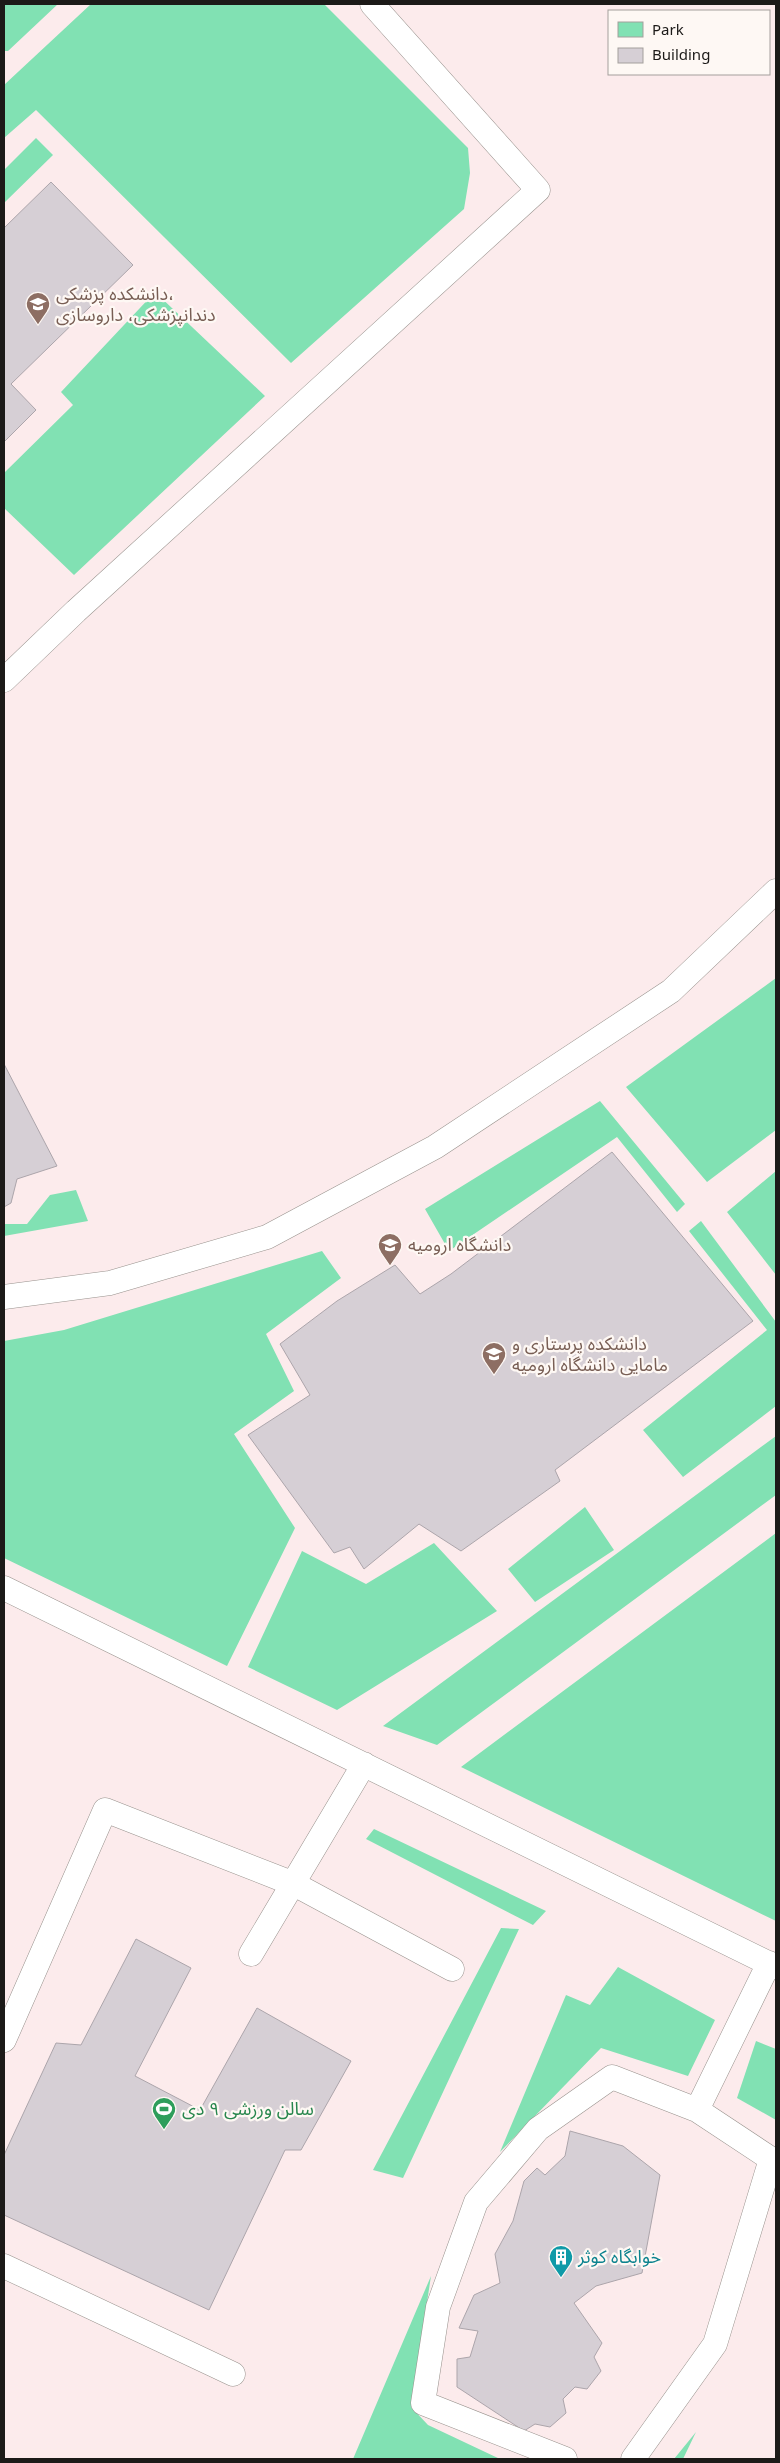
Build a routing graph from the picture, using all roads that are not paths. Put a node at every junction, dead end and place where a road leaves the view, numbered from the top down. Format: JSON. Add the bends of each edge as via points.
{"nodes":[{"id":1,"x":372,"y":4,"type":"edge"},
{"id":2,"x":4,"y":680,"type":"edge"},
{"id":3,"x":776,"y":891,"type":"edge"},
{"id":4,"x":4,"y":1297,"type":"edge"},
{"id":5,"x":4,"y":1588,"type":"edge"},
{"id":6,"x":364,"y":1764,"type":"junction"},
{"id":7,"x":294,"y":1884,"type":"junction"},
{"id":8,"x":251,"y":1954,"type":"dead end"},
{"id":9,"x":772,"y":1965,"type":"edge"},
{"id":10,"x":452,"y":1969,"type":"dead end"},
{"id":11,"x":4,"y":2040,"type":"edge"},
{"id":12,"x":697,"y":2110,"type":"junction"},
{"id":13,"x":4,"y":2266,"type":"edge"},
{"id":14,"x":233,"y":2374,"type":"dead end"},
{"id":15,"x":565,"y":2459,"type":"edge"},
{"id":16,"x":633,"y":2459,"type":"edge"}],
"edges":[{"from":1,"to":2,"type":"lane","via":[[538,190]]},
{"from":3,"to":4,"type":"lane","via":[[671,991],[435,1147],[267,1237],[110,1283]]},
{"from":5,"to":6,"type":"lane"},
{"from":6,"to":7,"type":"lane"},
{"from":6,"to":9,"type":"lane"},
{"from":7,"to":8,"type":"lane"},
{"from":7,"to":10,"type":"lane"},
{"from":7,"to":11,"type":"lane","via":[[105,1810]]},
{"from":9,"to":12,"type":"lane"},
{"from":12,"to":15,"type":"lane","via":[[612,2077],[538,2129],[476,2202],[438,2307],[423,2403]]},
{"from":12,"to":16,"type":"lane","via":[[771,2159],[715,2344]]},
{"from":13,"to":14,"type":"lane"}]}
